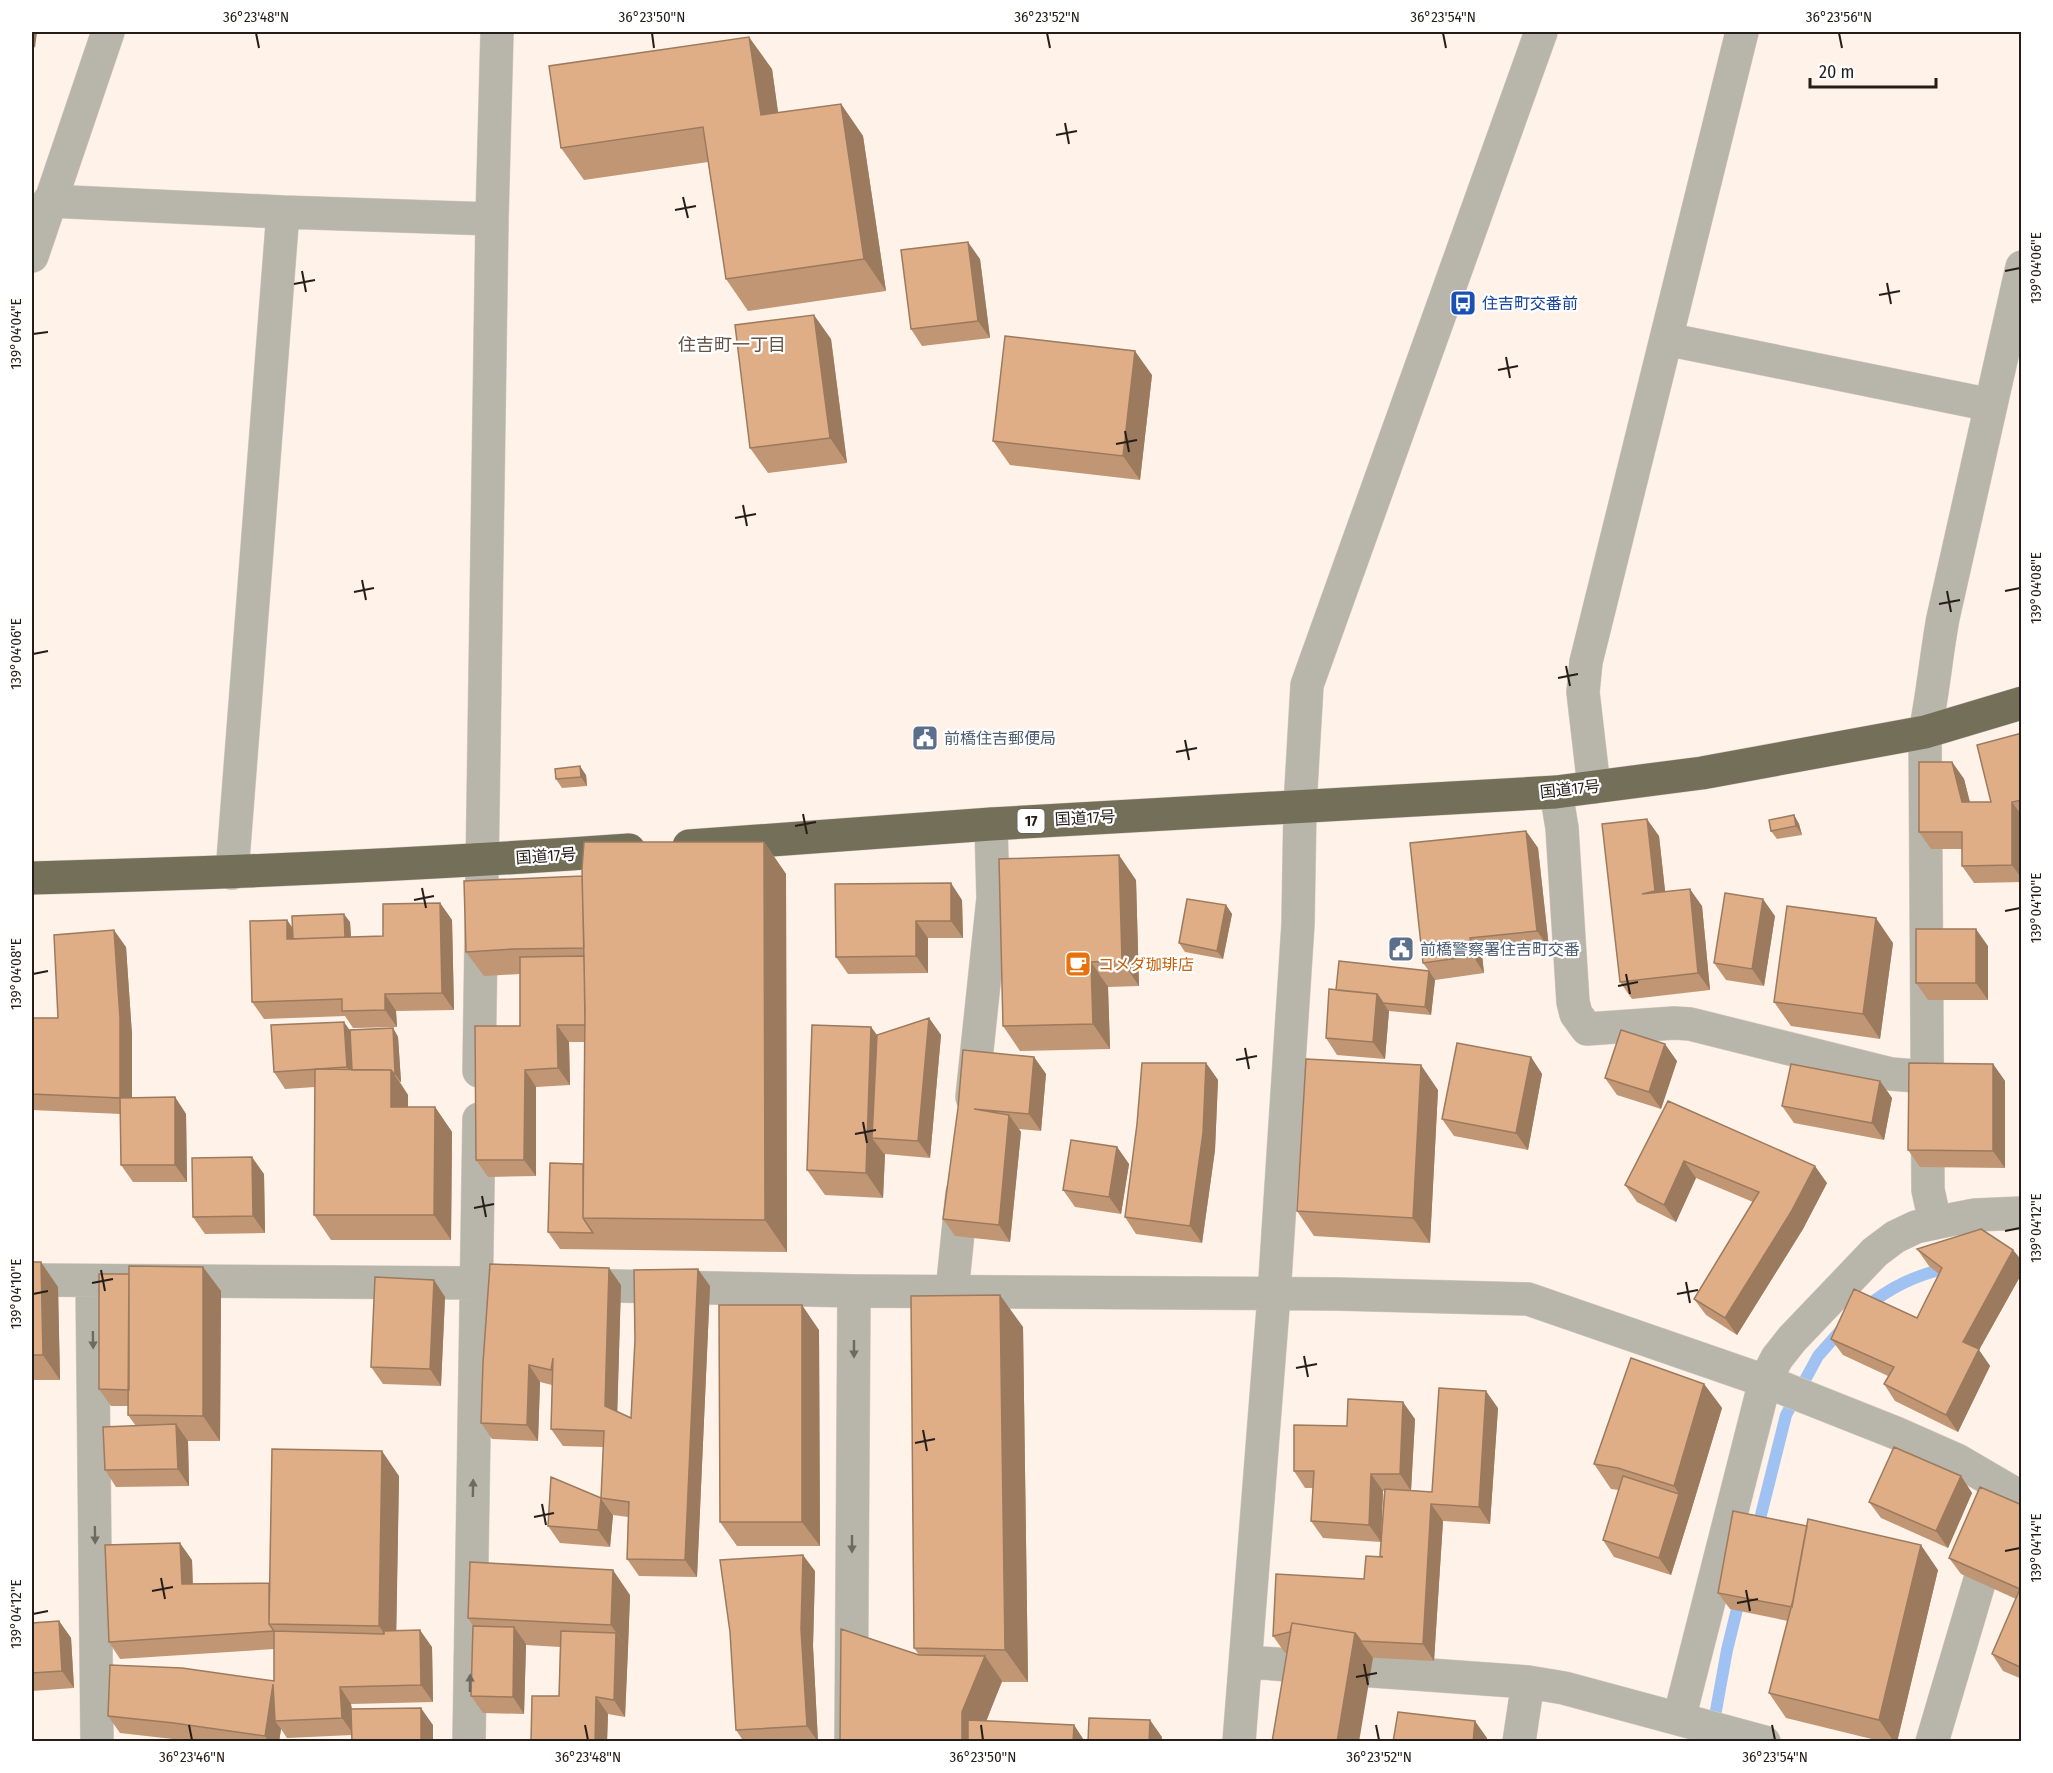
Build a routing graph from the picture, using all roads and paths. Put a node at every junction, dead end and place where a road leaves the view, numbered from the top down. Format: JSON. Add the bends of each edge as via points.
{"nodes":[{"id":1,"x":108,"y":32,"type":"edge"},
{"id":2,"x":497,"y":32,"type":"edge"},
{"id":3,"x":1540,"y":32,"type":"edge"},
{"id":4,"x":1742,"y":32,"type":"edge"},
{"id":5,"x":49,"y":201,"type":"junction"},
{"id":6,"x":283,"y":212,"type":"junction"},
{"id":7,"x":492,"y":219,"type":"junction"},
{"id":8,"x":32,"y":256,"type":"edge"},
{"id":9,"x":2022,"y":267,"type":"edge"},
{"id":10,"x":1666,"y":339,"type":"junction"},
{"id":11,"x":1991,"y":405,"type":"junction"},
{"id":12,"x":2022,"y":703,"type":"edge"},
{"id":13,"x":1925,"y":732,"type":"junction"},
{"id":14,"x":1594,"y":787,"type":"junction"},
{"id":15,"x":1556,"y":792,"type":"junction"},
{"id":16,"x":1300,"y":806,"type":"junction"},
{"id":17,"x":991,"y":824,"type":"junction"},
{"id":18,"x":482,"y":861,"type":"junction"},
{"id":19,"x":232,"y":873,"type":"junction"},
{"id":20,"x":32,"y":878,"type":"edge"},
{"id":21,"x":1928,"y":1077,"type":"junction"},
{"id":22,"x":969,"y":1130,"type":"edge"},
{"id":23,"x":965,"y":1165,"type":"edge"},
{"id":24,"x":2022,"y":1213,"type":"edge"},
{"id":25,"x":1935,"y":1222,"type":"junction"},
{"id":26,"x":32,"y":1280,"type":"edge"},
{"id":27,"x":92,"y":1281,"type":"junction"},
{"id":28,"x":477,"y":1283,"type":"junction"},
{"id":29,"x":854,"y":1291,"type":"junction"},
{"id":30,"x":952,"y":1292,"type":"junction"},
{"id":31,"x":1274,"y":1295,"type":"junction"},
{"id":32,"x":1765,"y":1381,"type":"junction"},
{"id":33,"x":2013,"y":1493,"type":"edge"},
{"id":34,"x":1246,"y":1662,"type":"junction"},
{"id":35,"x":1528,"y":1682,"type":"junction"},
{"id":36,"x":1679,"y":1719,"type":"junction"},
{"id":37,"x":97,"y":1742,"type":"edge"},
{"id":38,"x":469,"y":1742,"type":"edge"},
{"id":39,"x":851,"y":1742,"type":"edge"},
{"id":40,"x":1239,"y":1742,"type":"edge"},
{"id":41,"x":1519,"y":1742,"type":"edge"},
{"id":42,"x":1764,"y":1742,"type":"edge"},
{"id":43,"x":1932,"y":1742,"type":"edge"}],
"edges":[{"from":1,"to":5,"type":"street"},
{"from":2,"to":7,"type":"street"},
{"from":3,"to":16,"type":"street","via":[[1307,685]]},
{"from":4,"to":10,"type":"street"},
{"from":5,"to":6,"type":"street"},
{"from":5,"to":8,"type":"street"},
{"from":6,"to":7,"type":"street"},
{"from":6,"to":19,"type":"street"},
{"from":7,"to":18,"type":"street"},
{"from":9,"to":11,"type":"street"},
{"from":10,"to":11,"type":"street"},
{"from":10,"to":14,"type":"street","via":[[1586,662],[1583,692]]},
{"from":11,"to":13,"type":"street","via":[[1943,618]]},
{"from":12,"to":13,"type":"highway","name":"国道17号","number":"17"},
{"from":13,"to":14,"type":"highway","name":"国道17号","number":"17","via":[[1702,773]]},
{"from":13,"to":21,"type":"street"},
{"from":14,"to":15,"type":"highway","name":"国道17号","number":"17"},
{"from":15,"to":16,"type":"highway","name":"国道17号","number":"17"},
{"from":15,"to":21,"type":"street","via":[[1562,828],[1573,1002],[1587,1029],[1690,1024],[1891,1074]]},
{"from":16,"to":17,"type":"highway","name":"国道17号","number":"17"},
{"from":16,"to":31,"type":"street","via":[[1298,924]]},
{"from":17,"to":18,"type":"highway","name":"国道17号","number":"17"},
{"from":17,"to":22,"type":"street","via":[[993,898]]},
{"from":18,"to":19,"type":"highway","name":"国道17号","number":"17"},
{"from":18,"to":28,"type":"street"},
{"from":19,"to":20,"type":"highway","name":"国道17号","number":"17"},
{"from":21,"to":25,"type":"street","via":[[1928,1190]]},
{"from":23,"to":30,"type":"street"},
{"from":24,"to":25,"type":"street"},
{"from":25,"to":32,"type":"street","via":[[1895,1237],[1875,1252],[1792,1339],[1776,1358]]},
{"from":26,"to":27,"type":"street"},
{"from":27,"to":28,"type":"street"},
{"from":27,"to":37,"type":"street","one_way":true},
{"from":28,"to":29,"type":"street"},
{"from":38,"to":28,"type":"street","one_way":true},
{"from":29,"to":30,"type":"street"},
{"from":29,"to":39,"type":"street","one_way":true},
{"from":30,"to":31,"type":"street"},
{"from":31,"to":32,"type":"street","via":[[1528,1299]]},
{"from":31,"to":34,"type":"street"},
{"from":32,"to":33,"type":"street","via":[[1957,1460]]},
{"from":32,"to":36,"type":"street"},
{"from":33,"to":43,"type":"street","via":[[2003,1502]]},
{"from":34,"to":35,"type":"street"},
{"from":34,"to":40,"type":"street"},
{"from":35,"to":36,"type":"street"},
{"from":35,"to":41,"type":"street"},
{"from":36,"to":42,"type":"street"}]}
